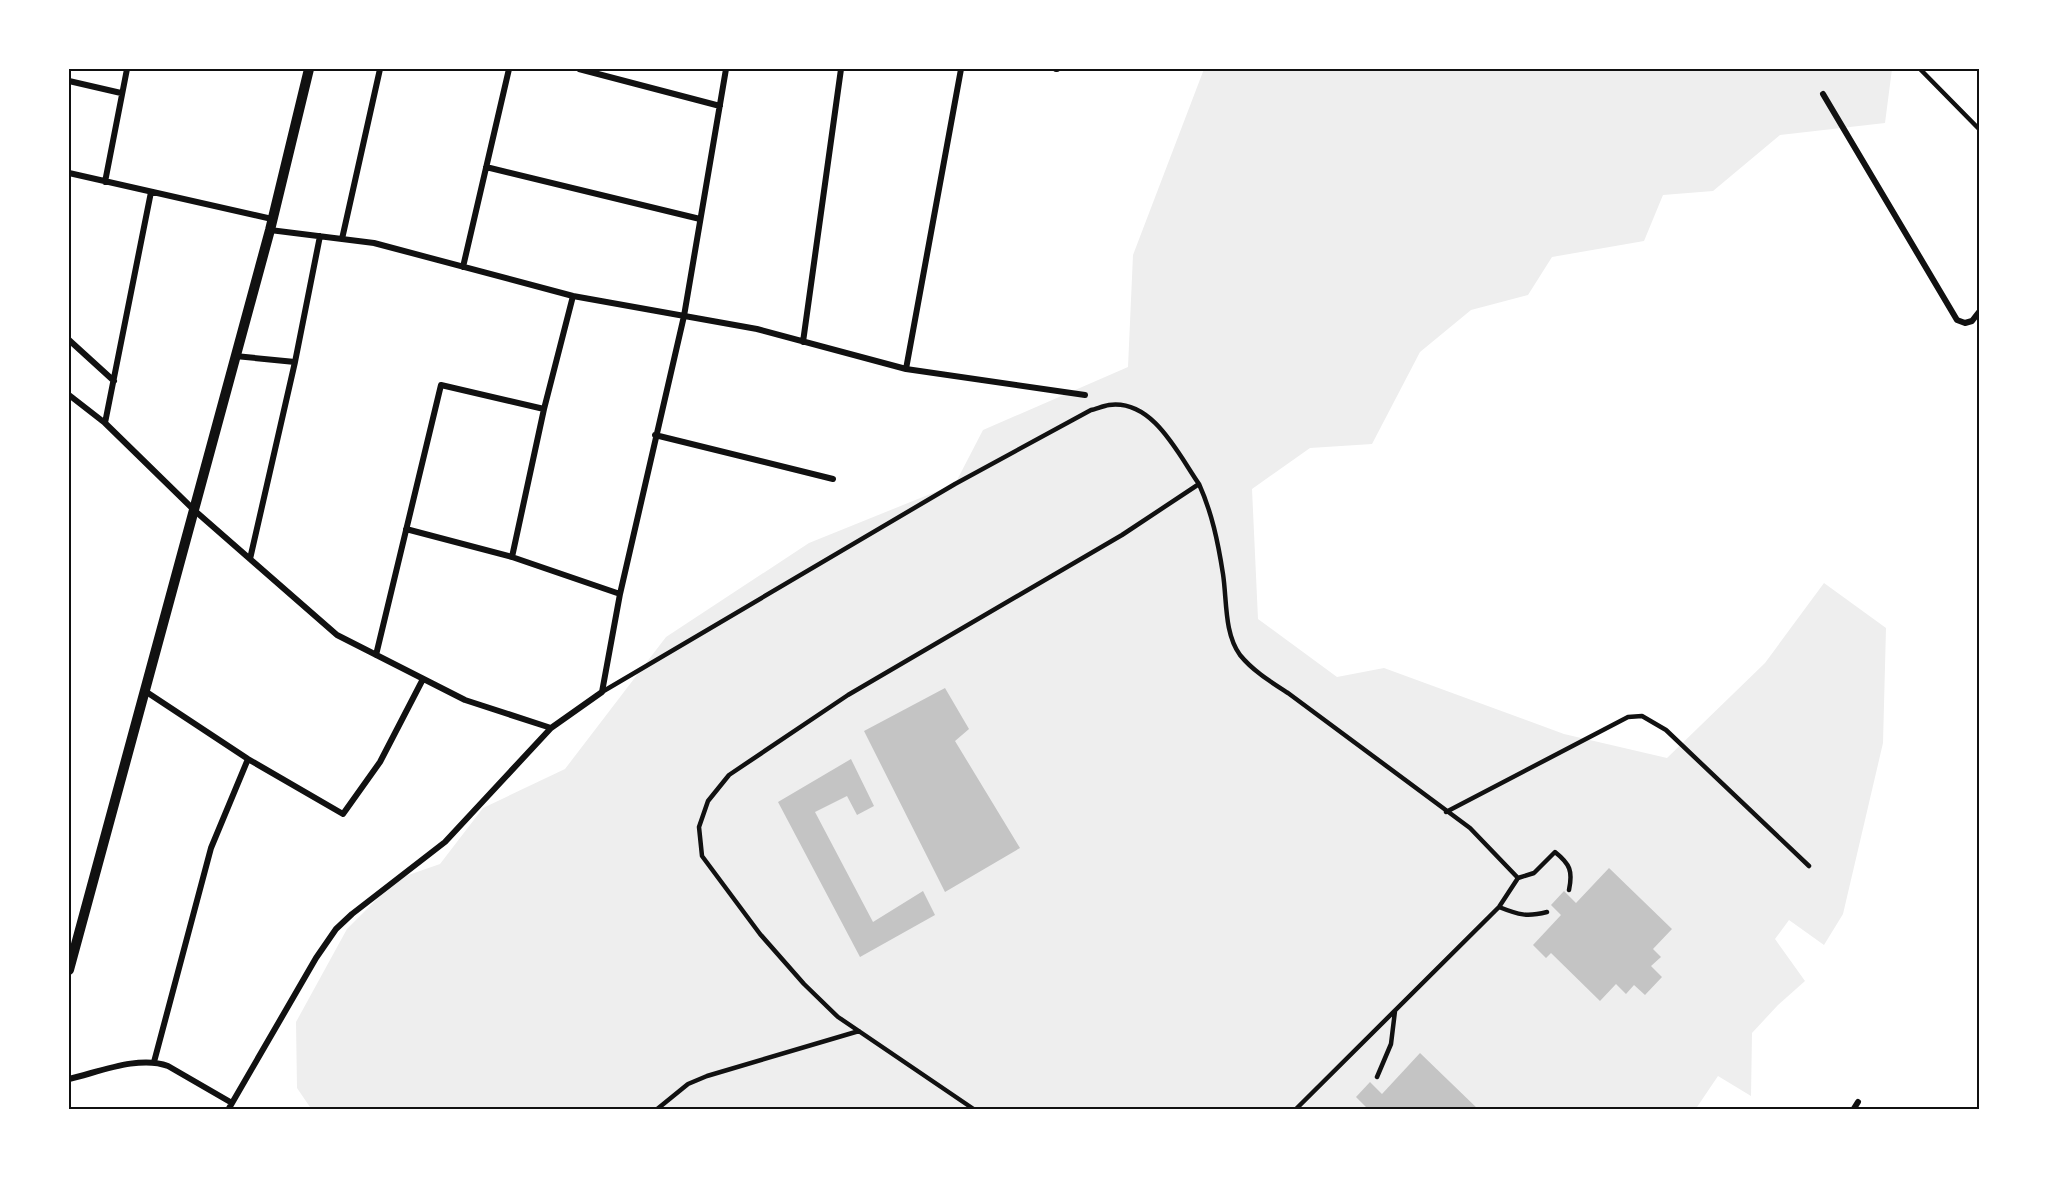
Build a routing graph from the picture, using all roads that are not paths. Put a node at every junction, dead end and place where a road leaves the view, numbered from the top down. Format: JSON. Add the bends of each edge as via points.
{"nodes":[{"id":1,"x":127,"y":69,"type":"edge"},
{"id":2,"x":309,"y":69,"type":"edge"},
{"id":3,"x":380,"y":69,"type":"edge"},
{"id":4,"x":509,"y":69,"type":"edge"},
{"id":5,"x":579,"y":69,"type":"edge"},
{"id":6,"x":726,"y":69,"type":"edge"},
{"id":7,"x":841,"y":69,"type":"edge"},
{"id":8,"x":960,"y":69,"type":"edge"},
{"id":9,"x":1920,"y":69,"type":"edge"},
{"id":10,"x":69,"y":81,"type":"edge"},
{"id":11,"x":121,"y":93,"type":"junction"},
{"id":12,"x":1824,"y":94,"type":"dead end"},
{"id":13,"x":720,"y":106,"type":"junction"},
{"id":14,"x":1979,"y":129,"type":"edge"},
{"id":15,"x":486,"y":167,"type":"junction"},
{"id":16,"x":69,"y":173,"type":"edge"},
{"id":17,"x":105,"y":182,"type":"junction"},
{"id":18,"x":151,"y":192,"type":"junction"},
{"id":19,"x":272,"y":219,"type":"junction"},
{"id":20,"x":700,"y":219,"type":"junction"},
{"id":21,"x":270,"y":230,"type":"junction"},
{"id":22,"x":320,"y":236,"type":"junction"},
{"id":23,"x":342,"y":239,"type":"junction"},
{"id":24,"x":463,"y":267,"type":"junction"},
{"id":25,"x":573,"y":296,"type":"junction"},
{"id":26,"x":1979,"y":312,"type":"edge"},
{"id":27,"x":684,"y":316,"type":"junction"},
{"id":28,"x":69,"y":340,"type":"edge"},
{"id":29,"x":802,"y":342,"type":"junction"},
{"id":30,"x":236,"y":356,"type":"junction"},
{"id":31,"x":295,"y":362,"type":"junction"},
{"id":32,"x":906,"y":369,"type":"junction"},
{"id":33,"x":114,"y":381,"type":"junction"},
{"id":34,"x":69,"y":395,"type":"edge"},
{"id":35,"x":1085,"y":395,"type":"dead end"},
{"id":36,"x":544,"y":409,"type":"junction"},
{"id":37,"x":105,"y":423,"type":"junction"},
{"id":38,"x":655,"y":435,"type":"junction"},
{"id":39,"x":833,"y":479,"type":"dead end"},
{"id":40,"x":1199,"y":484,"type":"junction"},
{"id":41,"x":194,"y":510,"type":"junction"},
{"id":42,"x":406,"y":529,"type":"junction"},
{"id":43,"x":512,"y":557,"type":"junction"},
{"id":44,"x":250,"y":559,"type":"junction"},
{"id":45,"x":620,"y":594,"type":"junction"},
{"id":46,"x":376,"y":655,"type":"junction"},
{"id":47,"x":423,"y":679,"type":"junction"},
{"id":48,"x":145,"y":691,"type":"junction"},
{"id":49,"x":602,"y":692,"type":"junction"},
{"id":50,"x":551,"y":728,"type":"junction"},
{"id":51,"x":248,"y":759,"type":"junction"},
{"id":52,"x":1446,"y":812,"type":"junction"},
{"id":53,"x":1809,"y":866,"type":"dead end"},
{"id":54,"x":1518,"y":878,"type":"junction"},
{"id":55,"x":1569,"y":890,"type":"dead end"},
{"id":56,"x":1499,"y":907,"type":"junction"},
{"id":57,"x":1547,"y":912,"type":"dead end"},
{"id":58,"x":69,"y":970,"type":"edge"},
{"id":59,"x":1395,"y":1011,"type":"junction"},
{"id":60,"x":859,"y":1031,"type":"junction"},
{"id":61,"x":154,"y":1062,"type":"junction"},
{"id":62,"x":1377,"y":1077,"type":"dead end"},
{"id":63,"x":69,"y":1079,"type":"edge"},
{"id":64,"x":1858,"y":1102,"type":"dead end"},
{"id":65,"x":230,"y":1107,"type":"edge"},
{"id":66,"x":656,"y":1110,"type":"edge"},
{"id":67,"x":975,"y":1110,"type":"edge"},
{"id":68,"x":1295,"y":1110,"type":"edge"},
{"id":69,"x":1853,"y":1110,"type":"edge"}],
"edges":[{"from":1,"to":11,"type":"street"},
{"from":2,"to":19,"type":"street"},
{"from":3,"to":23,"type":"street"},
{"from":4,"to":15,"type":"street"},
{"from":5,"to":13,"type":"street"},
{"from":6,"to":13,"type":"street"},
{"from":7,"to":29,"type":"street"},
{"from":8,"to":32,"type":"street"},
{"from":9,"to":14,"type":"lane"},
{"from":10,"to":11,"type":"street"},
{"from":11,"to":17,"type":"street"},
{"from":12,"to":26,"type":"street","via":[[1957,320],[1972,321]]},
{"from":13,"to":20,"type":"street"},
{"from":15,"to":20,"type":"street"},
{"from":15,"to":24,"type":"street"},
{"from":16,"to":17,"type":"street"},
{"from":17,"to":18,"type":"street"},
{"from":18,"to":19,"type":"street"},
{"from":18,"to":33,"type":"street"},
{"from":19,"to":21,"type":"street"},
{"from":20,"to":27,"type":"street"},
{"from":21,"to":22,"type":"street"},
{"from":21,"to":30,"type":"street"},
{"from":22,"to":23,"type":"street"},
{"from":22,"to":31,"type":"street"},
{"from":23,"to":24,"type":"street","via":[[374,243]]},
{"from":24,"to":25,"type":"street"},
{"from":25,"to":27,"type":"street"},
{"from":25,"to":36,"type":"street"},
{"from":27,"to":29,"type":"street","via":[[757,329]]},
{"from":27,"to":38,"type":"street"},
{"from":28,"to":33,"type":"street"},
{"from":29,"to":32,"type":"street"},
{"from":30,"to":31,"type":"street"},
{"from":30,"to":41,"type":"street"},
{"from":31,"to":44,"type":"street"},
{"from":32,"to":35,"type":"street"},
{"from":33,"to":37,"type":"street"},
{"from":34,"to":37,"type":"street"},
{"from":36,"to":42,"type":"street","via":[[441,385]]},
{"from":36,"to":43,"type":"street"},
{"from":37,"to":41,"type":"street"},
{"from":38,"to":39,"type":"street"},
{"from":38,"to":45,"type":"street"},
{"from":40,"to":49,"type":"lane","via":[[1160,427],[1144,413],[1109,405],[1090,410],[955,484]]},
{"from":40,"to":52,"type":"lane","via":[[1215,531],[1230,634],[1240,654],[1258,674]]},
{"from":40,"to":60,"type":"lane","via":[[1122,535],[848,695],[729,775],[708,801],[699,827],[702,856],[760,934],[804,984]]},
{"from":41,"to":44,"type":"street"},
{"from":41,"to":48,"type":"street"},
{"from":42,"to":43,"type":"street"},
{"from":42,"to":46,"type":"street"},
{"from":43,"to":45,"type":"street"},
{"from":44,"to":46,"type":"street","via":[[337,635]]},
{"from":45,"to":49,"type":"street"},
{"from":46,"to":47,"type":"street"},
{"from":47,"to":50,"type":"street","via":[[465,700]]},
{"from":47,"to":51,"type":"street","via":[[380,762],[343,814]]},
{"from":48,"to":51,"type":"street"},
{"from":48,"to":58,"type":"street"},
{"from":49,"to":50,"type":"street"},
{"from":50,"to":65,"type":"street","via":[[446,842],[336,929]]},
{"from":51,"to":61,"type":"street","via":[[211,848]]},
{"from":52,"to":53,"type":"lane","via":[[1628,717],[1642,716],[1666,730]]},
{"from":52,"to":54,"type":"lane","via":[[1470,828]]},
{"from":54,"to":55,"type":"lane","via":[[1534,873],[1555,852],[1567,861],[1572,877]]},
{"from":54,"to":56,"type":"lane"},
{"from":56,"to":57,"type":"lane","via":[[1529,916]]},
{"from":56,"to":59,"type":"lane"},
{"from":59,"to":62,"type":"lane","via":[[1391,1044]]},
{"from":59,"to":68,"type":"lane"},
{"from":60,"to":66,"type":"lane","via":[[707,1076],[688,1084]]},
{"from":60,"to":67,"type":"lane"},
{"from":61,"to":63,"type":"street"},
{"from":61,"to":65,"type":"street","via":[[168,1066]]},
{"from":64,"to":69,"type":"street"}]}
